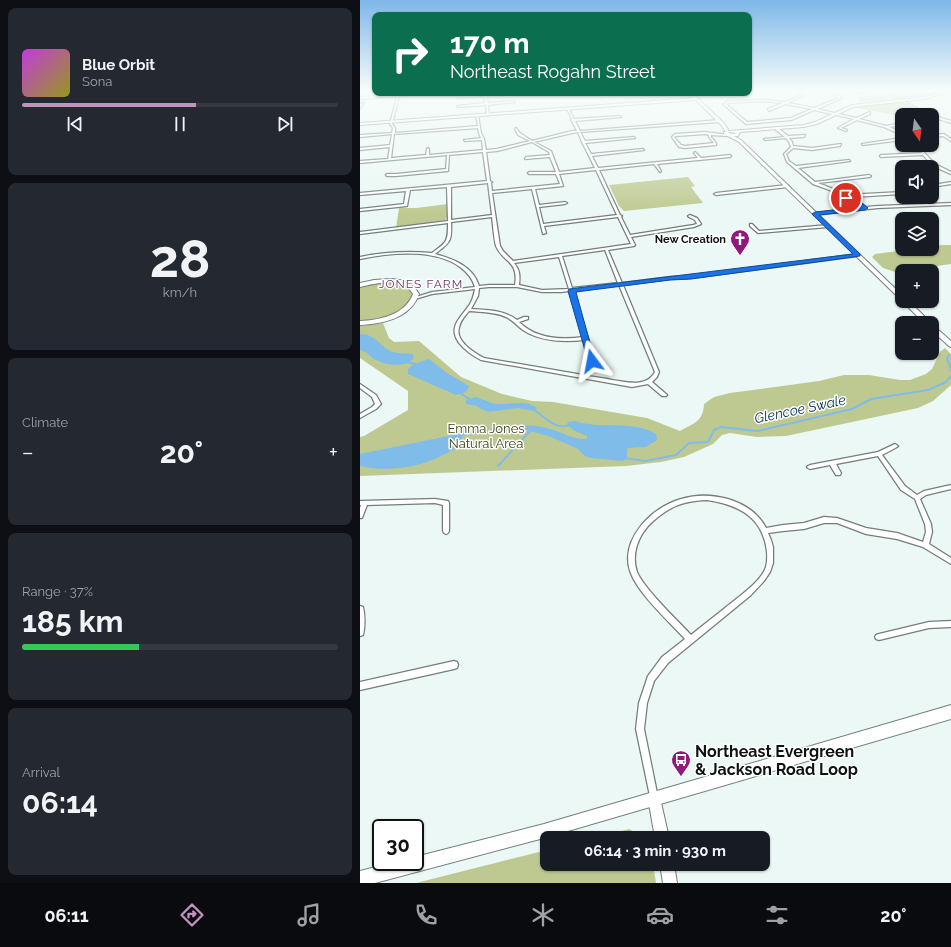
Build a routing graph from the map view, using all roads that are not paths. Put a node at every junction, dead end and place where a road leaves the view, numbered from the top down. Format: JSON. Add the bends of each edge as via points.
{"nodes":[{"id":1,"x":414,"y":132,"type":"edge"},
{"id":2,"x":428,"y":132,"type":"edge"},
{"id":3,"x":480,"y":132,"type":"edge"},
{"id":4,"x":518,"y":132,"type":"edge"},
{"id":5,"x":572,"y":132,"type":"edge"},
{"id":6,"x":579,"y":132,"type":"edge"},
{"id":7,"x":742,"y":132,"type":"edge"},
{"id":8,"x":781,"y":132,"type":"edge"},
{"id":9,"x":728,"y":133,"type":"junction"},
{"id":10,"x":736,"y":133,"type":"junction"},
{"id":11,"x":393,"y":134,"type":"junction"},
{"id":12,"x":711,"y":134,"type":"junction"},
{"id":13,"x":939,"y":135,"type":"edge"},
{"id":14,"x":360,"y":136,"type":"edge"},
{"id":15,"x":804,"y":136,"type":"dead end"},
{"id":16,"x":428,"y":137,"type":"dead end"},
{"id":17,"x":787,"y":137,"type":"junction"},
{"id":18,"x":634,"y":138,"type":"dead end"},
{"id":19,"x":484,"y":139,"type":"junction"},
{"id":20,"x":765,"y":139,"type":"dead end"},
{"id":21,"x":465,"y":140,"type":"dead end"},
{"id":22,"x":895,"y":140,"type":"edge"},
{"id":23,"x":951,"y":140,"type":"edge"},
{"id":24,"x":532,"y":141,"type":"junction"},
{"id":25,"x":740,"y":141,"type":"junction"},
{"id":26,"x":584,"y":142,"type":"junction"},
{"id":27,"x":863,"y":144,"type":"dead end"},
{"id":28,"x":391,"y":146,"type":"junction"},
{"id":29,"x":840,"y":146,"type":"dead end"},
{"id":30,"x":792,"y":147,"type":"junction"},
{"id":31,"x":360,"y":149,"type":"edge"},
{"id":32,"x":428,"y":150,"type":"dead end"},
{"id":33,"x":643,"y":150,"type":"dead end"},
{"id":34,"x":485,"y":152,"type":"junction"},
{"id":35,"x":695,"y":152,"type":"dead end"},
{"id":36,"x":924,"y":154,"type":"joint"},
{"id":37,"x":448,"y":155,"type":"junction"},
{"id":38,"x":590,"y":155,"type":"junction"},
{"id":39,"x":427,"y":156,"type":"junction"},
{"id":40,"x":552,"y":156,"type":"junction"},
{"id":41,"x":730,"y":156,"type":"dead end"},
{"id":42,"x":881,"y":156,"type":"dead end"},
{"id":43,"x":526,"y":158,"type":"dead end"},
{"id":44,"x":389,"y":159,"type":"junction"},
{"id":45,"x":700,"y":159,"type":"junction"},
{"id":46,"x":930,"y":160,"type":"edge"},
{"id":47,"x":849,"y":161,"type":"dead end"},
{"id":48,"x":360,"y":162,"type":"edge"},
{"id":49,"x":655,"y":163,"type":"junction"},
{"id":50,"x":795,"y":166,"type":"junction"},
{"id":51,"x":939,"y":168,"type":"edge"},
{"id":52,"x":597,"y":169,"type":"junction"},
{"id":53,"x":660,"y":171,"type":"dead end"},
{"id":54,"x":529,"y":173,"type":"dead end"},
{"id":55,"x":558,"y":173,"type":"junction"},
{"id":56,"x":951,"y":173,"type":"edge"},
{"id":57,"x":386,"y":175,"type":"dead end"},
{"id":58,"x":869,"y":176,"type":"dead end"},
{"id":59,"x":490,"y":182,"type":"junction"},
{"id":60,"x":814,"y":183,"type":"junction"},
{"id":61,"x":951,"y":183,"type":"edge"},
{"id":62,"x":939,"y":185,"type":"edge"},
{"id":63,"x":449,"y":186,"type":"junction"},
{"id":64,"x":787,"y":186,"type":"junction"},
{"id":65,"x":533,"y":188,"type":"junction"},
{"id":66,"x":408,"y":190,"type":"junction"},
{"id":67,"x":491,"y":192,"type":"junction"},
{"id":68,"x":895,"y":193,"type":"edge"},
{"id":69,"x":360,"y":194,"type":"edge"},
{"id":70,"x":716,"y":194,"type":"dead end"},
{"id":71,"x":851,"y":197,"type":"junction"},
{"id":72,"x":834,"y":199,"type":"dead end"},
{"id":73,"x":565,"y":203,"type":"dead end"},
{"id":74,"x":951,"y":204,"type":"edge"},
{"id":75,"x":537,"y":206,"type":"junction"},
{"id":76,"x":865,"y":208,"type":"junction"},
{"id":77,"x":360,"y":210,"type":"edge"},
{"id":78,"x":815,"y":214,"type":"junction"},
{"id":79,"x":494,"y":216,"type":"junction"},
{"id":80,"x":620,"y":216,"type":"junction"},
{"id":81,"x":690,"y":216,"type":"dead end"},
{"id":82,"x":450,"y":220,"type":"junction"},
{"id":83,"x":542,"y":224,"type":"junction"},
{"id":84,"x":751,"y":225,"type":"dead end"},
{"id":85,"x":828,"y":226,"type":"junction"},
{"id":86,"x":360,"y":233,"type":"edge"},
{"id":87,"x":544,"y":233,"type":"dead end"},
{"id":88,"x":629,"y":236,"type":"junction"},
{"id":89,"x":606,"y":249,"type":"junction"},
{"id":90,"x":432,"y":255,"type":"junction"},
{"id":91,"x":560,"y":255,"type":"junction"},
{"id":92,"x":858,"y":255,"type":"junction"},
{"id":93,"x":360,"y":258,"type":"edge"},
{"id":94,"x":513,"y":262,"type":"junction"},
{"id":95,"x":361,"y":284,"type":"edge"},
{"id":96,"x":621,"y":284,"type":"junction"},
{"id":97,"x":517,"y":286,"type":"junction"},
{"id":98,"x":477,"y":288,"type":"junction"},
{"id":99,"x":572,"y":291,"type":"junction"},
{"id":100,"x":895,"y":291,"type":"edge"},
{"id":101,"x":415,"y":295,"type":"junction"},
{"id":102,"x":912,"y":308,"type":"edge"},
{"id":103,"x":469,"y":310,"type":"junction"},
{"id":104,"x":921,"y":316,"type":"edge"},
{"id":105,"x":526,"y":318,"type":"dead end"},
{"id":106,"x":518,"y":321,"type":"junction"},
{"id":107,"x":360,"y":323,"type":"edge"},
{"id":108,"x":939,"y":334,"type":"edge"},
{"id":109,"x":586,"y":338,"type":"junction"},
{"id":110,"x":951,"y":345,"type":"edge"},
{"id":111,"x":584,"y":377,"type":"junction"},
{"id":112,"x":649,"y":382,"type":"junction"},
{"id":113,"x":360,"y":386,"type":"edge"},
{"id":114,"x":664,"y":395,"type":"dead end"},
{"id":115,"x":360,"y":416,"type":"edge"},
{"id":116,"x":894,"y":446,"type":"dead end"},
{"id":117,"x":879,"y":454,"type":"junction"},
{"id":118,"x":832,"y":462,"type":"junction"},
{"id":119,"x":810,"y":467,"type":"dead end"},
{"id":120,"x":838,"y":473,"type":"dead end"},
{"id":121,"x":951,"y":487,"type":"edge"},
{"id":122,"x":915,"y":496,"type":"junction"},
{"id":123,"x":363,"y":503,"type":"edge"},
{"id":124,"x":360,"y":516,"type":"edge"},
{"id":125,"x":446,"y":531,"type":"dead end"},
{"id":126,"x":766,"y":531,"type":"junction"},
{"id":127,"x":925,"y":545,"type":"junction"},
{"id":128,"x":951,"y":561,"type":"edge"},
{"id":129,"x":360,"y":609,"type":"edge"},
{"id":130,"x":951,"y":624,"type":"edge"},
{"id":131,"x":360,"y":633,"type":"edge"},
{"id":132,"x":879,"y":637,"type":"dead end"},
{"id":133,"x":690,"y":639,"type":"junction"},
{"id":134,"x":454,"y":665,"type":"dead end"},
{"id":135,"x":360,"y":686,"type":"edge"},
{"id":136,"x":951,"y":712,"type":"edge"},
{"id":137,"x":654,"y":798,"type":"junction"},
{"id":138,"x":661,"y":831,"type":"edge"},
{"id":139,"x":668,"y":871,"type":"edge"},
{"id":140,"x":360,"y":879,"type":"edge"},
{"id":141,"x":670,"y":883,"type":"edge"}],
"edges":[{"from":1,"to":11,"type":"street"},
{"from":2,"to":16,"type":"street"},
{"from":3,"to":19,"type":"street"},
{"from":4,"to":24,"type":"street"},
{"from":5,"to":24,"type":"street"},
{"from":6,"to":26,"type":"street"},
{"from":7,"to":10,"type":"street"},
{"from":8,"to":17,"type":"street"},
{"from":9,"to":10,"type":"street"},
{"from":9,"to":12,"type":"street"},
{"from":9,"to":25,"type":"street"},
{"from":10,"to":25,"type":"street"},
{"from":11,"to":14,"type":"street"},
{"from":11,"to":28,"type":"street"},
{"from":12,"to":12,"type":"street","via":[[675,135],[673,137],[682,147],[691,147],[714,144]]},
{"from":13,"to":23,"type":"street"},
{"from":15,"to":17,"type":"street"},
{"from":17,"to":20,"type":"street"},
{"from":17,"to":30,"type":"street"},
{"from":18,"to":26,"type":"street"},
{"from":19,"to":21,"type":"street"},
{"from":19,"to":34,"type":"street"},
{"from":22,"to":27,"type":"street"},
{"from":24,"to":34,"type":"street"},
{"from":24,"to":40,"type":"street","via":[[549,150]]},
{"from":25,"to":64,"type":"street"},
{"from":26,"to":38,"type":"street"},
{"from":28,"to":31,"type":"street"},
{"from":28,"to":44,"type":"street"},
{"from":29,"to":30,"type":"street","via":[[812,149]]},
{"from":30,"to":50,"type":"street","via":[[785,154],[788,161]]},
{"from":32,"to":39,"type":"street"},
{"from":33,"to":38,"type":"street"},
{"from":34,"to":37,"type":"street"},
{"from":34,"to":59,"type":"street"},
{"from":35,"to":45,"type":"street"},
{"from":36,"to":42,"type":"street"},
{"from":36,"to":46,"type":"street"},
{"from":37,"to":39,"type":"street"},
{"from":37,"to":57,"type":"street","via":[[447,170]]},
{"from":38,"to":52,"type":"street"},
{"from":39,"to":44,"type":"street"},
{"from":40,"to":43,"type":"street"},
{"from":40,"to":55,"type":"street"},
{"from":41,"to":45,"type":"street"},
{"from":44,"to":48,"type":"street"},
{"from":45,"to":49,"type":"street"},
{"from":47,"to":50,"type":"street"},
{"from":49,"to":52,"type":"street"},
{"from":49,"to":53,"type":"street"},
{"from":50,"to":60,"type":"street"},
{"from":51,"to":56,"type":"street"},
{"from":52,"to":55,"type":"street"},
{"from":52,"to":80,"type":"street"},
{"from":54,"to":55,"type":"street"},
{"from":55,"to":65,"type":"street","via":[[562,186]]},
{"from":58,"to":60,"type":"street"},
{"from":59,"to":63,"type":"street"},
{"from":59,"to":67,"type":"street"},
{"from":60,"to":71,"type":"street"},
{"from":61,"to":62,"type":"street"},
{"from":63,"to":66,"type":"street"},
{"from":63,"to":82,"type":"street"},
{"from":64,"to":70,"type":"street"},
{"from":64,"to":78,"type":"street"},
{"from":65,"to":67,"type":"street"},
{"from":65,"to":75,"type":"street"},
{"from":66,"to":69,"type":"street"},
{"from":66,"to":77,"type":"street","via":[[406,205]]},
{"from":67,"to":79,"type":"street"},
{"from":68,"to":71,"type":"street"},
{"from":71,"to":72,"type":"street"},
{"from":71,"to":76,"type":"street"},
{"from":73,"to":75,"type":"street"},
{"from":74,"to":76,"type":"street"},
{"from":75,"to":83,"type":"street"},
{"from":76,"to":78,"type":"street"},
{"from":78,"to":85,"type":"street"},
{"from":79,"to":82,"type":"street"},
{"from":79,"to":94,"type":"street","via":[[498,246]]},
{"from":80,"to":83,"type":"street"},
{"from":80,"to":88,"type":"street"},
{"from":81,"to":88,"type":"street","via":[[699,224]]},
{"from":82,"to":86,"type":"street"},
{"from":82,"to":90,"type":"street","via":[[449,240]]},
{"from":83,"to":87,"type":"street"},
{"from":84,"to":85,"type":"street","via":[[758,232]]},
{"from":85,"to":92,"type":"street"},
{"from":88,"to":89,"type":"street","via":[[633,244],[631,246]]},
{"from":89,"to":91,"type":"street"},
{"from":89,"to":96,"type":"street"},
{"from":90,"to":93,"type":"street","via":[[401,253]]},
{"from":90,"to":98,"type":"street","via":[[465,268],[473,276]]},
{"from":91,"to":94,"type":"street"},
{"from":91,"to":99,"type":"street"},
{"from":92,"to":96,"type":"street"},
{"from":92,"to":100,"type":"street"},
{"from":94,"to":97,"type":"street","via":[[518,275]]},
{"from":95,"to":101,"type":"street","via":[[395,281],[409,285]]},
{"from":96,"to":99,"type":"street"},
{"from":96,"to":112,"type":"street","via":[[657,372]]},
{"from":97,"to":98,"type":"street"},
{"from":97,"to":99,"type":"street","via":[[549,291]]},
{"from":98,"to":101,"type":"street"},
{"from":98,"to":103,"type":"street"},
{"from":99,"to":109,"type":"street"},
{"from":101,"to":107,"type":"street","via":[[408,308],[394,316],[375,322]]},
{"from":102,"to":104,"type":"street"},
{"from":103,"to":106,"type":"street","via":[[493,312]]},
{"from":103,"to":111,"type":"street","via":[[459,322],[456,332],[462,343],[478,356],[491,362]]},
{"from":105,"to":106,"type":"street"},
{"from":106,"to":109,"type":"street","via":[[524,329],[549,339]]},
{"from":108,"to":110,"type":"street"},
{"from":109,"to":111,"type":"street","via":[[592,361]]},
{"from":111,"to":112,"type":"street","via":[[632,385]]},
{"from":112,"to":114,"type":"street"},
{"from":113,"to":115,"type":"street","via":[[374,396],[378,404]]},
{"from":116,"to":117,"type":"street"},
{"from":117,"to":118,"type":"street"},
{"from":117,"to":122,"type":"street","via":[[899,483]]},
{"from":118,"to":119,"type":"street"},
{"from":118,"to":120,"type":"street"},
{"from":121,"to":122,"type":"street"},
{"from":122,"to":127,"type":"street","via":[[928,524],[929,532]]},
{"from":123,"to":124,"type":"street"},
{"from":123,"to":125,"type":"street","via":[[446,503]]},
{"from":126,"to":127,"type":"street","via":[[831,520]]},
{"from":126,"to":133,"type":"street","via":[[771,551],[769,568],[760,582]]},
{"from":126,"to":133,"type":"street","via":[[749,512],[736,505],[700,497],[668,507],[641,528],[634,542],[634,572],[645,589]]},
{"from":127,"to":128,"type":"street"},
{"from":129,"to":131,"type":"street"},
{"from":130,"to":132,"type":"street","via":[[928,625]]},
{"from":133,"to":137,"type":"street","via":[[665,660],[652,679],[643,702],[640,729]]},
{"from":134,"to":135,"type":"street"},
{"from":136,"to":137,"type":"main road"},
{"from":137,"to":138,"type":"street"},
{"from":137,"to":140,"type":"main road","via":[[544,831]]},
{"from":139,"to":141,"type":"street"}]}
